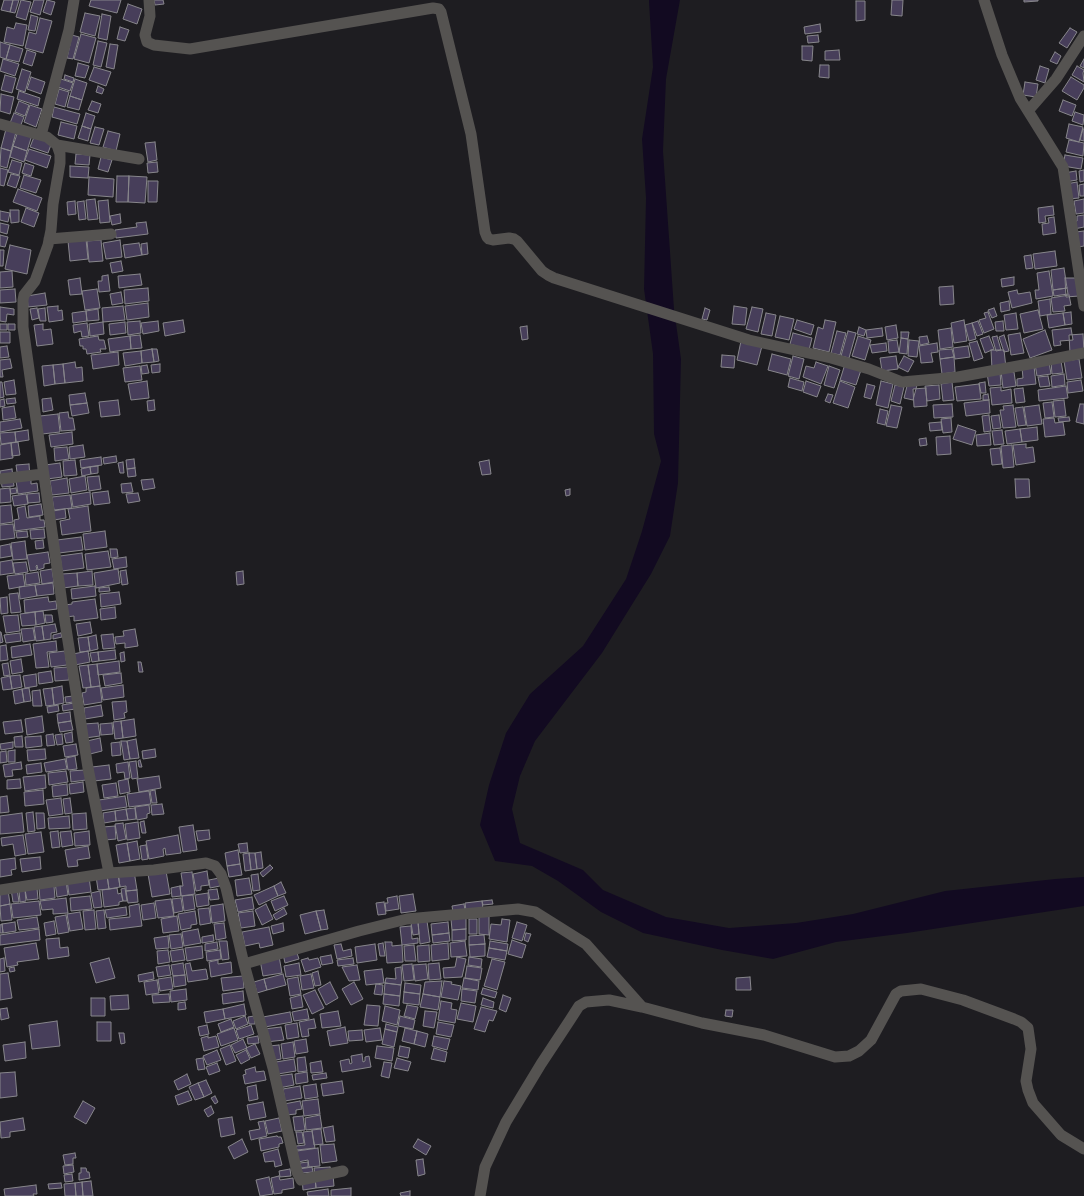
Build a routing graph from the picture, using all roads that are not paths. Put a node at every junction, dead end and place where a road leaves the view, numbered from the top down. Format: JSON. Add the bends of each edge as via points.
{"nodes":[{"id":1,"x":74,"y":0,"type":"edge"},
{"id":2,"x":149,"y":0,"type":"edge"},
{"id":3,"x":984,"y":0,"type":"edge"},
{"id":4,"x":1084,"y":36,"type":"edge"},
{"id":5,"x":1028,"y":111,"type":"junction"},
{"id":6,"x":0,"y":124,"type":"edge"},
{"id":7,"x":40,"y":135,"type":"junction"},
{"id":8,"x":57,"y":145,"type":"junction"},
{"id":9,"x":138,"y":159,"type":"dead end"},
{"id":10,"x":111,"y":234,"type":"dead end"},
{"id":11,"x":49,"y":239,"type":"junction"},
{"id":12,"x":1084,"y":306,"type":"edge"},
{"id":13,"x":1084,"y":353,"type":"edge"},
{"id":14,"x":43,"y":474,"type":"junction"},
{"id":15,"x":0,"y":479,"type":"edge"},
{"id":16,"x":109,"y":872,"type":"junction"},
{"id":17,"x":0,"y":890,"type":"edge"},
{"id":18,"x":244,"y":964,"type":"junction"},
{"id":19,"x":642,"y":1007,"type":"junction"},
{"id":20,"x":1084,"y":1149,"type":"edge"},
{"id":21,"x":342,"y":1171,"type":"dead end"},
{"id":22,"x":480,"y":1196,"type":"edge"}],
"edges":[{"from":1,"to":7,"type":"street","via":[[69,30]]},
{"from":2,"to":13,"type":"street","via":[[150,16],[145,35],[147,42],[190,49],[439,9],[471,134],[485,232],[489,239],[508,238],[517,241],[548,275],[749,340],[831,358],[902,382],[958,377]]},
{"from":3,"to":5,"type":"street","via":[[1008,69]]},
{"from":4,"to":5,"type":"street","via":[[1056,79]]},
{"from":5,"to":12,"type":"street","via":[[1063,167]]},
{"from":6,"to":7,"type":"street"},
{"from":7,"to":8,"type":"street"},
{"from":8,"to":9,"type":"street"},
{"from":8,"to":11,"type":"street","via":[[60,163]]},
{"from":10,"to":11,"type":"street"},
{"from":11,"to":14,"type":"street","via":[[35,281],[24,295],[22,311]]},
{"from":14,"to":15,"type":"street"},
{"from":14,"to":16,"type":"street","via":[[88,768]]},
{"from":16,"to":17,"type":"street"},
{"from":16,"to":18,"type":"street","via":[[154,870],[206,863],[215,866],[226,888]]},
{"from":18,"to":19,"type":"street","via":[[407,920],[518,909],[535,912],[586,944]]},
{"from":18,"to":21,"type":"street","via":[[273,1068],[297,1172],[301,1180]]},
{"from":19,"to":20,"type":"street","via":[[702,1023],[764,1035],[836,1057],[859,1052],[871,1040],[896,994],[901,991],[921,989],[963,1000],[1021,1022],[1028,1028],[1031,1050],[1026,1081],[1033,1102],[1061,1135]]},
{"from":19,"to":22,"type":"street","via":[[609,1000],[586,1002],[579,1006],[506,1122],[485,1166]]}]}
